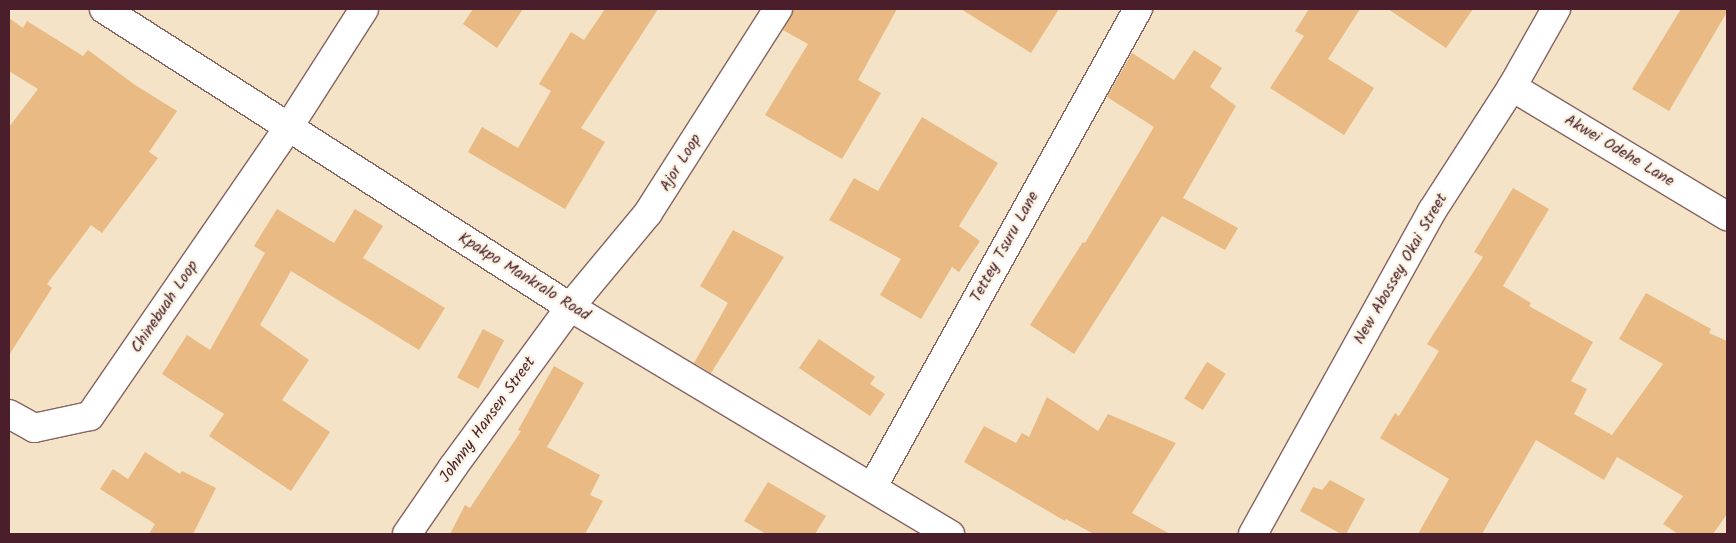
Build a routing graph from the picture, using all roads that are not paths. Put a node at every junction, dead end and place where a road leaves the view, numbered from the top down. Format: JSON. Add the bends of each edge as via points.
{"nodes":[{"id":1,"x":104,"y":9,"type":"edge"},
{"id":2,"x":364,"y":9,"type":"edge"},
{"id":3,"x":778,"y":9,"type":"edge"},
{"id":4,"x":1138,"y":9,"type":"edge"},
{"id":5,"x":1556,"y":9,"type":"edge"},
{"id":6,"x":1512,"y":87,"type":"junction"},
{"id":7,"x":288,"y":128,"type":"junction"},
{"id":8,"x":1727,"y":216,"type":"edge"},
{"id":9,"x":570,"y":307,"type":"junction"},
{"id":10,"x":9,"y":414,"type":"edge"},
{"id":11,"x":873,"y":486,"type":"junction"},
{"id":12,"x":407,"y":534,"type":"edge"},
{"id":13,"x":950,"y":534,"type":"edge"},
{"id":14,"x":1253,"y":534,"type":"edge"}],
"edges":[{"from":1,"to":7,"type":"street","name":"Kpakpo Mankralo Road"},
{"from":2,"to":7,"type":"street","name":"Chinebuah Loop"},
{"from":3,"to":9,"type":"street","name":"Ajor Loop","via":[[648,213]]},
{"from":4,"to":11,"type":"street","name":"Tettey Tsuru Lane"},
{"from":5,"to":6,"type":"street","name":"New Abossey Okai Street"},
{"from":6,"to":8,"type":"street","name":"Akwei Odehe Lane"},
{"from":6,"to":14,"type":"street","name":"New Abossey Okai Street","via":[[1432,211]]},
{"from":7,"to":9,"type":"street","name":"Kpakpo Mankralo Road"},
{"from":7,"to":10,"type":"street","name":"Chinebuah Loop","via":[[90,416],[34,428]]},
{"from":9,"to":11,"type":"street","name":"Kpakpo Mankralo Road"},
{"from":9,"to":12,"type":"street","name":"Johnny Hansen Street","via":[[452,467]]},
{"from":11,"to":13,"type":"street","name":"Kpakpo Mankralo Road"}]}
